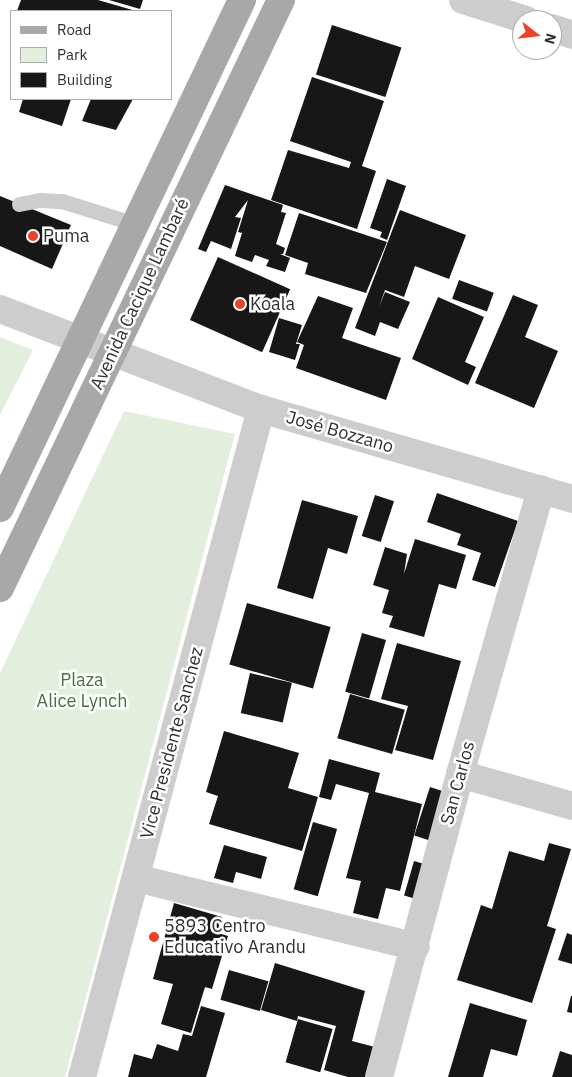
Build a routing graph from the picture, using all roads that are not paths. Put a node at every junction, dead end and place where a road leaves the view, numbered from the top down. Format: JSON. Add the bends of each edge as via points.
{"nodes":[{"id":1,"x":242,"y":0,"type":"edge"},
{"id":2,"x":281,"y":0,"type":"edge"},
{"id":3,"x":463,"y":0,"type":"edge"},
{"id":4,"x":512,"y":16,"type":"edge"},
{"id":5,"x":19,"y":204,"type":"dead end"},
{"id":6,"x":136,"y":224,"type":"junction"},
{"id":7,"x":0,"y":309,"type":"edge"},
{"id":8,"x":80,"y":341,"type":"junction"},
{"id":9,"x":114,"y":350,"type":"junction"},
{"id":10,"x":261,"y":409,"type":"junction"},
{"id":11,"x":540,"y":489,"type":"junction"},
{"id":12,"x":572,"y":499,"type":"edge"},
{"id":13,"x":0,"y":508,"type":"edge"},
{"id":14,"x":0,"y":588,"type":"edge"},
{"id":15,"x":460,"y":774,"type":"junction"},
{"id":16,"x":572,"y":806,"type":"edge"},
{"id":17,"x":136,"y":878,"type":"junction"},
{"id":18,"x":416,"y":947,"type":"junction"},
{"id":19,"x":82,"y":1077,"type":"edge"},
{"id":20,"x":379,"y":1077,"type":"edge"}],
"edges":[{"from":1,"to":6,"type":"main road","name":"Avenida Cacique Lambaré"},
{"from":2,"to":9,"type":"main road","name":"Avenida Cacique Lambaré"},
{"from":3,"to":4,"type":"street"},
{"from":5,"to":6,"type":"lane","via":[[40,200],[62,202]]},
{"from":6,"to":8,"type":"main road","name":"Avenida Cacique Lambaré"},
{"from":7,"to":8,"type":"street","name":"José Bozzano"},
{"from":8,"to":9,"type":"street","name":"José Bozzano"},
{"from":8,"to":13,"type":"main road","name":"Avenida Cacique Lambaré"},
{"from":9,"to":10,"type":"street","name":"José Bozzano"},
{"from":9,"to":14,"type":"main road","name":"Avenida Cacique Lambaré"},
{"from":10,"to":11,"type":"street","name":"José Bozzano"},
{"from":10,"to":17,"type":"street","name":"Vice Presidente Sanchez"},
{"from":11,"to":12,"type":"street","name":"José Bozzano"},
{"from":11,"to":15,"type":"street","name":"San Carlos"},
{"from":15,"to":16,"type":"street"},
{"from":15,"to":18,"type":"street","name":"San Carlos"},
{"from":17,"to":18,"type":"street"},
{"from":17,"to":19,"type":"street","name":"Vice Presidente Sanchez"},
{"from":18,"to":20,"type":"street","name":"San Carlos"}]}
